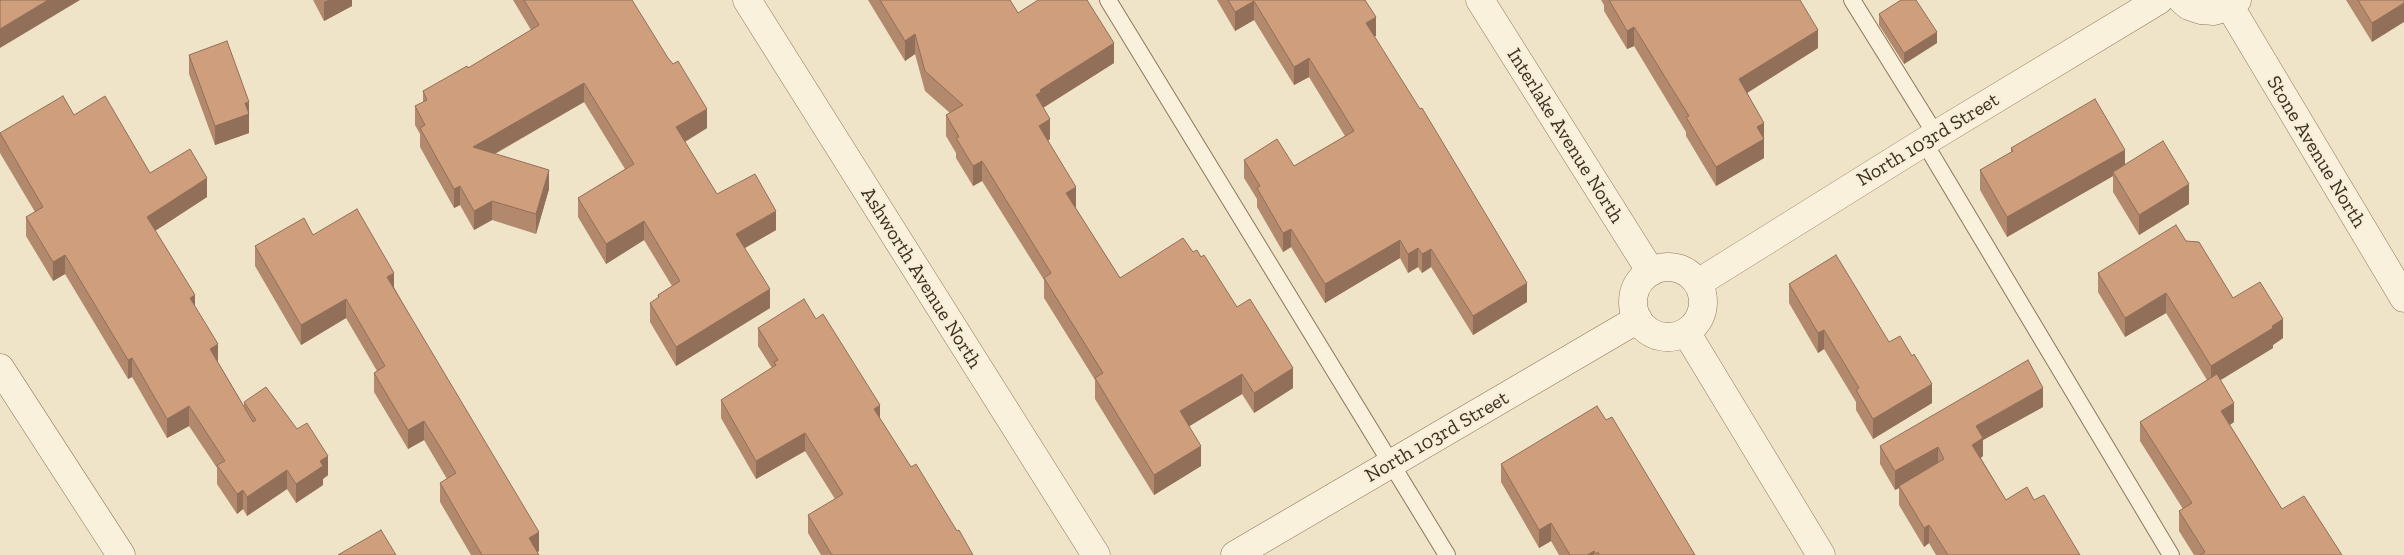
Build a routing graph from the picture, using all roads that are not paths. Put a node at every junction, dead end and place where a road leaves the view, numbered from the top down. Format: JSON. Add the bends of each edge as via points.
{"nodes":[{"id":1,"x":747,"y":0,"type":"edge"},
{"id":2,"x":1108,"y":0,"type":"edge"},
{"id":3,"x":1480,"y":0,"type":"edge"},
{"id":4,"x":1852,"y":0,"type":"edge"},
{"id":5,"x":2159,"y":0,"type":"edge"},
{"id":6,"x":2182,"y":0,"type":"edge"},
{"id":7,"x":2233,"y":3,"type":"edge"},
{"id":8,"x":1930,"y":139,"type":"junction"},
{"id":9,"x":1651,"y":272,"type":"junction"},
{"id":10,"x":1698,"y":283,"type":"junction"},
{"id":11,"x":2404,"y":298,"type":"edge"},
{"id":12,"x":1638,"y":319,"type":"junction"},
{"id":13,"x":1686,"y":332,"type":"junction"},
{"id":14,"x":0,"y":368,"type":"edge"},
{"id":15,"x":1391,"y":463,"type":"junction"},
{"id":16,"x":121,"y":555,"type":"edge"},
{"id":17,"x":1096,"y":555,"type":"edge"},
{"id":18,"x":1235,"y":555,"type":"edge"},
{"id":19,"x":1447,"y":555,"type":"edge"},
{"id":20,"x":1822,"y":555,"type":"edge"},
{"id":21,"x":2171,"y":555,"type":"edge"}],
"edges":[{"from":1,"to":17,"type":"street","name":"Ashworth Avenue North"},
{"from":2,"to":15,"type":"lane"},
{"from":3,"to":9,"type":"street","name":"Interlake Avenue North"},
{"from":4,"to":8,"type":"lane"},
{"from":5,"to":8,"type":"street","name":"North 103rd Street"},
{"from":6,"to":7,"type":"street","via":[[2189,6],[2214,11]]},
{"from":7,"to":11,"type":"street","name":"Stone Avenue North"},
{"from":8,"to":10,"type":"street","name":"North 103rd Street"},
{"from":8,"to":21,"type":"lane"},
{"from":9,"to":10,"type":"street","via":[[1671,266],[1683,270]]},
{"from":9,"to":12,"type":"street","via":[[1634,292],[1633,303]]},
{"from":10,"to":13,"type":"street","via":[[1703,310]]},
{"from":12,"to":13,"type":"street","via":[[1659,336],[1670,337]]},
{"from":12,"to":15,"type":"street","name":"North 103rd Street"},
{"from":13,"to":20,"type":"street"},
{"from":14,"to":16,"type":"street"},
{"from":15,"to":18,"type":"street","name":"North 103rd Street"},
{"from":15,"to":19,"type":"lane"}]}
